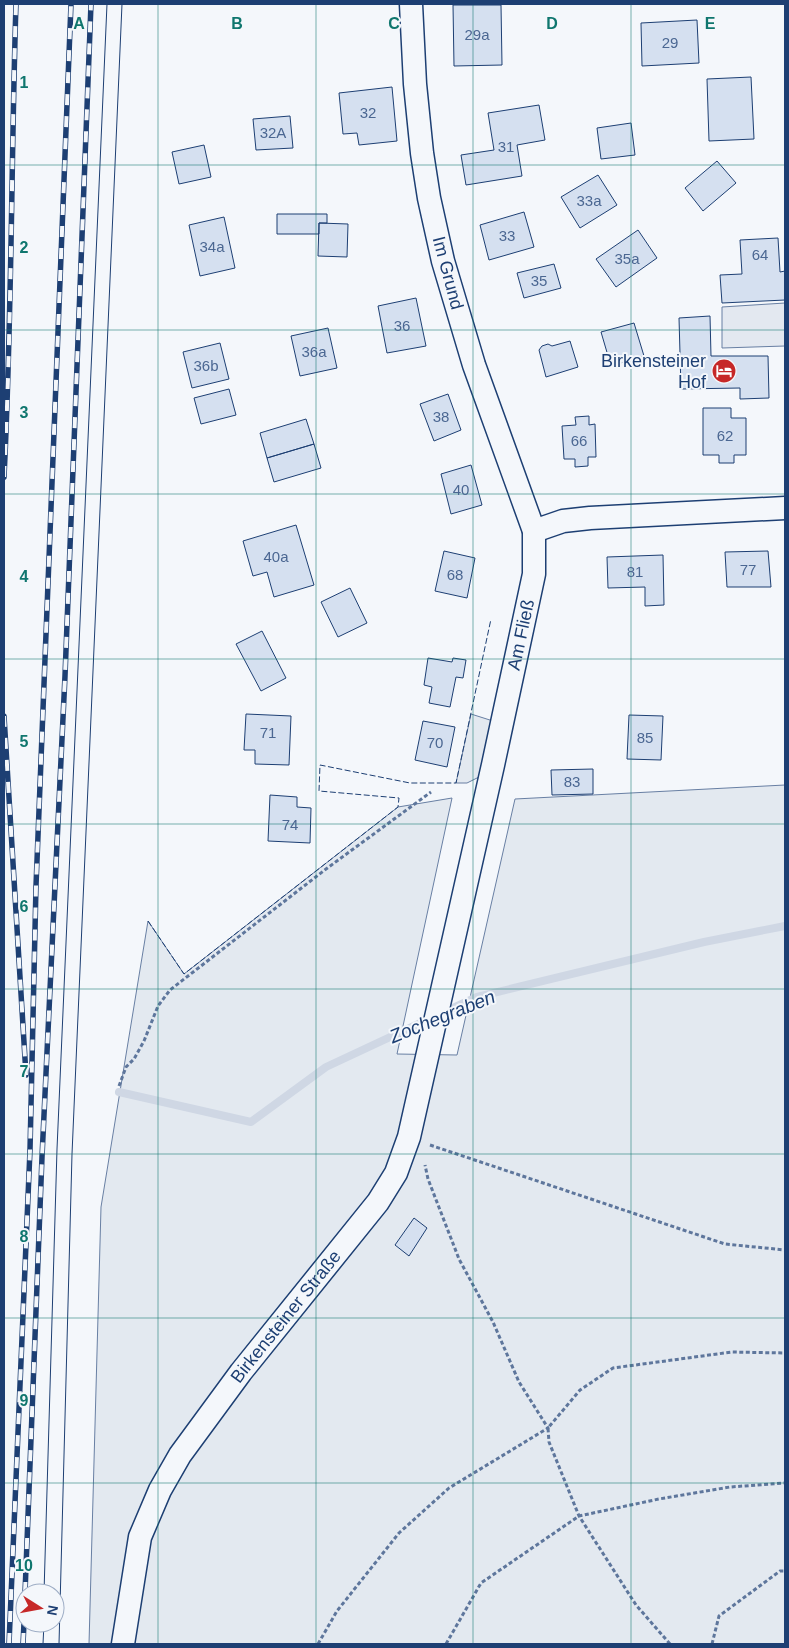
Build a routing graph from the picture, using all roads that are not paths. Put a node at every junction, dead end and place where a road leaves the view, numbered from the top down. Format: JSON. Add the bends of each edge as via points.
{"nodes":[{"id":1,"x":411,"y":4,"type":"edge"},
{"id":2,"x":785,"y":508,"type":"edge"},
{"id":3,"x":534,"y":531,"type":"junction"},
{"id":4,"x":442,"y":986,"type":"joint"},
{"id":5,"x":123,"y":1644,"type":"edge"}],
"edges":[{"from":1,"to":3,"type":"street","name":"Im Grund","via":[[422,153],[443,260],[474,365]]},
{"from":2,"to":3,"type":"street","via":[[590,518],[563,521]]},
{"from":3,"to":4,"type":"street","name":"Am Fließ","via":[[534,574],[526,616]]},
{"from":4,"to":5,"type":"street","name":"Birkensteiner Straße","via":[[415,1140],[378,1202],[241,1372],[180,1455],[160,1490],[140,1537]]}]}
